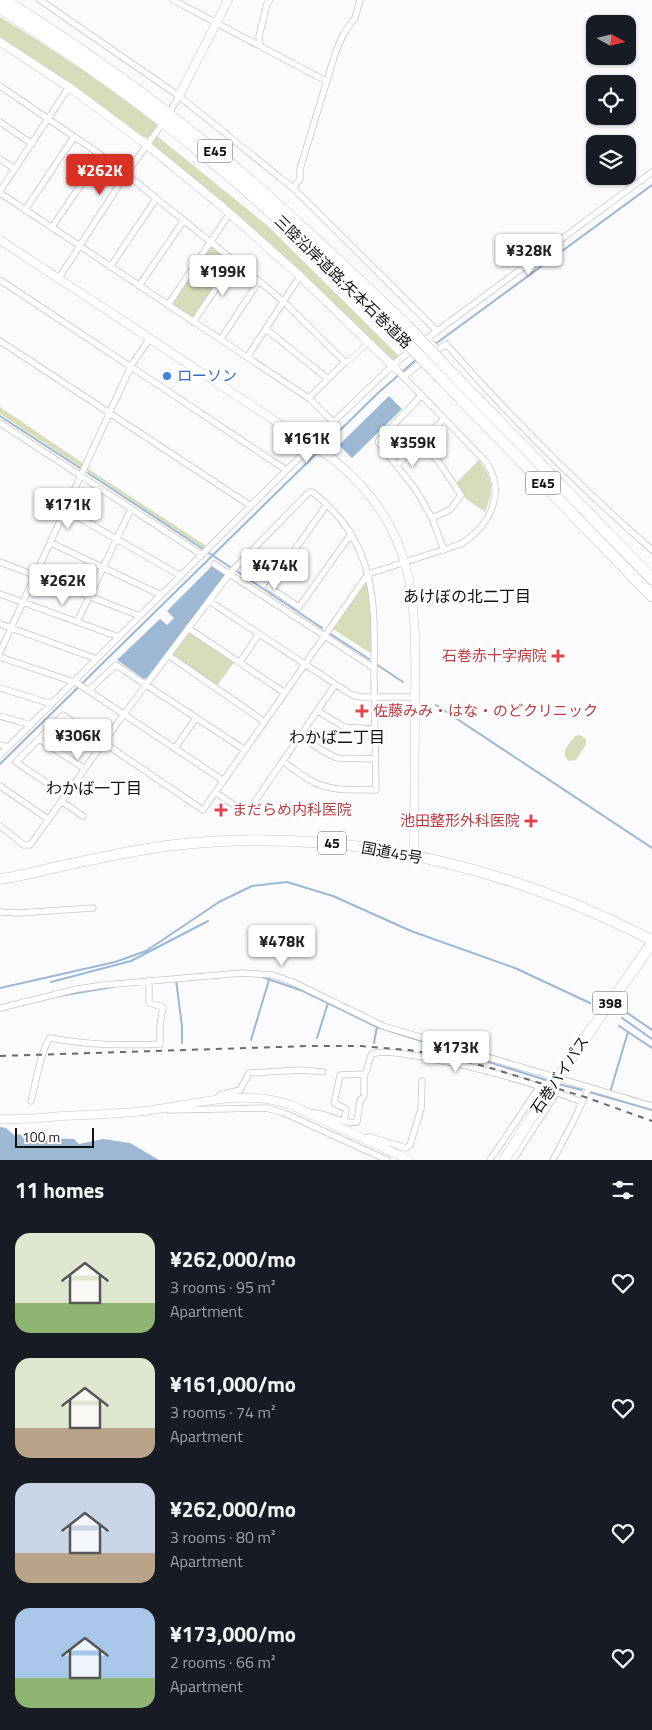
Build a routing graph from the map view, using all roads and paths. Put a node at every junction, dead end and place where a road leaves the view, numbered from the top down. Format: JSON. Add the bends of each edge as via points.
{"nodes":[{"id":1,"x":4,"y":0,"type":"edge"},
{"id":2,"x":40,"y":0,"type":"edge"},
{"id":3,"x":173,"y":0,"type":"edge"},
{"id":4,"x":228,"y":0,"type":"edge"},
{"id":5,"x":270,"y":0,"type":"edge"},
{"id":6,"x":360,"y":0,"type":"edge"},
{"id":7,"x":0,"y":8,"type":"edge"},
{"id":8,"x":217,"y":24,"type":"junction"},
{"id":9,"x":0,"y":42,"type":"edge"},
{"id":10,"x":260,"y":46,"type":"junction"},
{"id":11,"x":326,"y":81,"type":"junction"},
{"id":12,"x":0,"y":86,"type":"edge"},
{"id":13,"x":69,"y":87,"type":"junction"},
{"id":14,"x":179,"y":96,"type":"junction"},
{"id":15,"x":171,"y":110,"type":"dead end"},
{"id":16,"x":49,"y":119,"type":"junction"},
{"id":17,"x":0,"y":122,"type":"edge"},
{"id":18,"x":160,"y":127,"type":"dead end"},
{"id":19,"x":74,"y":137,"type":"junction"},
{"id":20,"x":32,"y":144,"type":"junction"},
{"id":21,"x":147,"y":145,"type":"junction"},
{"id":22,"x":0,"y":159,"type":"edge"},
{"id":23,"x":15,"y":169,"type":"junction"},
{"id":24,"x":652,"y":172,"type":"edge"},
{"id":25,"x":126,"y":174,"type":"junction"},
{"id":26,"x":294,"y":188,"type":"junction"},
{"id":27,"x":0,"y":192,"type":"edge"},
{"id":28,"x":156,"y":199,"type":"junction"},
{"id":29,"x":25,"y":210,"type":"junction"},
{"id":30,"x":230,"y":213,"type":"junction"},
{"id":31,"x":184,"y":220,"type":"junction"},
{"id":32,"x":52,"y":227,"type":"junction"},
{"id":33,"x":0,"y":240,"type":"edge"},
{"id":34,"x":211,"y":241,"type":"junction"},
{"id":35,"x":80,"y":246,"type":"junction"},
{"id":36,"x":235,"y":261,"type":"junction"},
{"id":37,"x":110,"y":267,"type":"junction"},
{"id":38,"x":300,"y":276,"type":"junction"},
{"id":39,"x":59,"y":278,"type":"junction"},
{"id":40,"x":0,"y":280,"type":"edge"},
{"id":41,"x":259,"y":281,"type":"junction"},
{"id":42,"x":139,"y":286,"type":"junction"},
{"id":43,"x":284,"y":302,"type":"junction"},
{"id":44,"x":168,"y":304,"type":"junction"},
{"id":45,"x":193,"y":322,"type":"junction"},
{"id":46,"x":266,"y":329,"type":"junction"},
{"id":47,"x":402,"y":330,"type":"junction"},
{"id":48,"x":437,"y":331,"type":"junction"},
{"id":49,"x":150,"y":338,"type":"junction"},
{"id":50,"x":222,"y":339,"type":"junction"},
{"id":51,"x":427,"y":339,"type":"junction"},
{"id":52,"x":0,"y":341,"type":"edge"},
{"id":53,"x":368,"y":343,"type":"junction"},
{"id":54,"x":438,"y":350,"type":"junction"},
{"id":55,"x":248,"y":356,"type":"junction"},
{"id":56,"x":345,"y":362,"type":"junction"},
{"id":57,"x":131,"y":366,"type":"junction"},
{"id":58,"x":439,"y":367,"type":"junction"},
{"id":59,"x":398,"y":371,"type":"junction"},
{"id":60,"x":328,"y":379,"type":"junction"},
{"id":61,"x":422,"y":396,"type":"junction"},
{"id":62,"x":309,"y":398,"type":"junction"},
{"id":63,"x":109,"y":413,"type":"junction"},
{"id":64,"x":444,"y":419,"type":"junction"},
{"id":65,"x":333,"y":422,"type":"junction"},
{"id":66,"x":0,"y":423,"type":"edge"},
{"id":67,"x":420,"y":442,"type":"junction"},
{"id":68,"x":315,"y":446,"type":"junction"},
{"id":69,"x":397,"y":464,"type":"junction"},
{"id":70,"x":286,"y":470,"type":"junction"},
{"id":71,"x":81,"y":476,"type":"junction"},
{"id":72,"x":561,"y":486,"type":"junction"},
{"id":73,"x":326,"y":504,"type":"junction"},
{"id":74,"x":251,"y":506,"type":"junction"},
{"id":75,"x":131,"y":509,"type":"junction"},
{"id":76,"x":66,"y":510,"type":"junction"},
{"id":77,"x":432,"y":518,"type":"junction"},
{"id":78,"x":351,"y":534,"type":"junction"},
{"id":79,"x":116,"y":538,"type":"junction"},
{"id":80,"x":50,"y":543,"type":"junction"},
{"id":81,"x":605,"y":548,"type":"junction"},
{"id":82,"x":444,"y":550,"type":"junction"},
{"id":83,"x":652,"y":550,"type":"edge"},
{"id":84,"x":202,"y":555,"type":"junction"},
{"id":85,"x":0,"y":562,"type":"edge"},
{"id":86,"x":406,"y":562,"type":"junction"},
{"id":87,"x":214,"y":564,"type":"dead end"},
{"id":88,"x":103,"y":568,"type":"junction"},
{"id":89,"x":652,"y":571,"type":"edge"},
{"id":90,"x":230,"y":573,"type":"junction"},
{"id":91,"x":368,"y":574,"type":"junction"},
{"id":92,"x":35,"y":575,"type":"junction"},
{"id":93,"x":181,"y":576,"type":"junction"},
{"id":94,"x":652,"y":579,"type":"edge"},
{"id":95,"x":0,"y":594,"type":"edge"},
{"id":96,"x":161,"y":595,"type":"junction"},
{"id":97,"x":652,"y":596,"type":"edge"},
{"id":98,"x":89,"y":597,"type":"junction"},
{"id":99,"x":209,"y":600,"type":"junction"},
{"id":100,"x":23,"y":602,"type":"junction"},
{"id":101,"x":652,"y":605,"type":"edge"},
{"id":102,"x":140,"y":616,"type":"junction"},
{"id":103,"x":77,"y":622,"type":"junction"},
{"id":104,"x":0,"y":624,"type":"edge"},
{"id":105,"x":11,"y":628,"type":"junction"},
{"id":106,"x":188,"y":628,"type":"junction"},
{"id":107,"x":260,"y":634,"type":"junction"},
{"id":108,"x":325,"y":636,"type":"junction"},
{"id":109,"x":119,"y":638,"type":"junction"},
{"id":110,"x":0,"y":652,"type":"edge"},
{"id":111,"x":168,"y":655,"type":"junction"},
{"id":112,"x":0,"y":657,"type":"edge"},
{"id":113,"x":97,"y":659,"type":"junction"},
{"id":114,"x":240,"y":662,"type":"junction"},
{"id":115,"x":305,"y":664,"type":"junction"},
{"id":116,"x":374,"y":668,"type":"junction"},
{"id":117,"x":76,"y":682,"type":"junction"},
{"id":118,"x":146,"y":684,"type":"junction"},
{"id":119,"x":335,"y":685,"type":"junction"},
{"id":120,"x":0,"y":688,"type":"edge"},
{"id":121,"x":87,"y":689,"type":"junction"},
{"id":122,"x":285,"y":693,"type":"junction"},
{"id":123,"x":375,"y":697,"type":"junction"},
{"id":124,"x":415,"y":697,"type":"junction"},
{"id":125,"x":52,"y":704,"type":"junction"},
{"id":126,"x":318,"y":711,"type":"junction"},
{"id":127,"x":124,"y":714,"type":"junction"},
{"id":128,"x":0,"y":716,"type":"edge"},
{"id":129,"x":196,"y":718,"type":"junction"},
{"id":130,"x":265,"y":722,"type":"junction"},
{"id":131,"x":31,"y":725,"type":"junction"},
{"id":132,"x":375,"y":729,"type":"junction"},
{"id":133,"x":300,"y":736,"type":"junction"},
{"id":134,"x":39,"y":739,"type":"junction"},
{"id":135,"x":103,"y":743,"type":"junction"},
{"id":136,"x":0,"y":745,"type":"edge"},
{"id":137,"x":8,"y":747,"type":"junction"},
{"id":138,"x":175,"y":748,"type":"junction"},
{"id":139,"x":245,"y":750,"type":"junction"},
{"id":140,"x":0,"y":755,"type":"edge"},
{"id":141,"x":375,"y":759,"type":"junction"},
{"id":142,"x":283,"y":762,"type":"junction"},
{"id":143,"x":85,"y":768,"type":"junction"},
{"id":144,"x":224,"y":781,"type":"junction"},
{"id":145,"x":0,"y":786,"type":"edge"},
{"id":146,"x":216,"y":792,"type":"junction"},
{"id":147,"x":63,"y":798,"type":"junction"},
{"id":148,"x":83,"y":816,"type":"dead end"},
{"id":149,"x":48,"y":819,"type":"junction"},
{"id":150,"x":0,"y":826,"type":"edge"},
{"id":151,"x":414,"y":856,"type":"junction"},
{"id":152,"x":0,"y":879,"type":"edge"},
{"id":153,"x":93,"y":908,"type":"dead end"},
{"id":154,"x":0,"y":912,"type":"edge"},
{"id":155,"x":652,"y":942,"type":"edge"},
{"id":156,"x":149,"y":982,"type":"junction"},
{"id":157,"x":0,"y":1008,"type":"edge"},
{"id":158,"x":323,"y":1072,"type":"dead end"},
{"id":159,"x":364,"y":1074,"type":"junction"},
{"id":160,"x":422,"y":1082,"type":"dead end"},
{"id":161,"x":540,"y":1086,"type":"junction"},
{"id":162,"x":589,"y":1088,"type":"junction"},
{"id":163,"x":557,"y":1092,"type":"junction"},
{"id":164,"x":31,"y":1100,"type":"dead end"},
{"id":165,"x":216,"y":1100,"type":"junction"},
{"id":166,"x":582,"y":1102,"type":"junction"},
{"id":167,"x":652,"y":1106,"type":"edge"},
{"id":168,"x":157,"y":1109,"type":"junction"},
{"id":169,"x":309,"y":1113,"type":"junction"},
{"id":170,"x":0,"y":1119,"type":"edge"},
{"id":171,"x":344,"y":1121,"type":"junction"},
{"id":172,"x":363,"y":1138,"type":"junction"},
{"id":173,"x":387,"y":1160,"type":"edge"},
{"id":174,"x":409,"y":1160,"type":"edge"},
{"id":175,"x":490,"y":1160,"type":"edge"},
{"id":176,"x":504,"y":1160,"type":"edge"},
{"id":177,"x":513,"y":1160,"type":"edge"},
{"id":178,"x":553,"y":1160,"type":"edge"}],
"edges":[{"from":1,"to":47,"type":"highway","name":"三陸沿岸道路;矢本石巻道路","number":"E45","via":[[118,77],[204,142],[329,252]]},
{"from":2,"to":14,"type":"street"},
{"from":3,"to":8,"type":"street"},
{"from":4,"to":8,"type":"street"},
{"from":5,"to":10,"type":"street","via":[[259,36]]},
{"from":6,"to":11,"type":"street"},
{"from":7,"to":47,"type":"highway","name":"三陸沿岸道路;矢本石巻道路","number":"E45","via":[[113,85],[198,150]]},
{"from":8,"to":10,"type":"street"},
{"from":8,"to":14,"type":"street"},
{"from":9,"to":13,"type":"street"},
{"from":10,"to":11,"type":"street"},
{"from":11,"to":26,"type":"street","via":[[300,169],[300,179]]},
{"from":12,"to":16,"type":"street"},
{"from":13,"to":16,"type":"street"},
{"from":13,"to":21,"type":"street"},
{"from":14,"to":15,"type":"street"},
{"from":14,"to":26,"type":"street"},
{"from":16,"to":19,"type":"street"},
{"from":16,"to":20,"type":"street"},
{"from":17,"to":20,"type":"street"},
{"from":18,"to":21,"type":"street"},
{"from":19,"to":29,"type":"street"},
{"from":19,"to":32,"type":"street","via":[[101,155]]},
{"from":20,"to":23,"type":"street"},
{"from":21,"to":25,"type":"street"},
{"from":21,"to":30,"type":"street"},
{"from":22,"to":23,"type":"street"},
{"from":23,"to":27,"type":"street"},
{"from":24,"to":48,"type":"street"},
{"from":25,"to":28,"type":"street"},
{"from":25,"to":35,"type":"street"},
{"from":26,"to":48,"type":"street"},
{"from":27,"to":29,"type":"street"},
{"from":28,"to":31,"type":"street"},
{"from":28,"to":37,"type":"street"},
{"from":29,"to":32,"type":"street"},
{"from":30,"to":34,"type":"street"},
{"from":30,"to":38,"type":"street"},
{"from":31,"to":34,"type":"street"},
{"from":31,"to":42,"type":"street"},
{"from":32,"to":35,"type":"street"},
{"from":33,"to":39,"type":"street"},
{"from":34,"to":36,"type":"street"},
{"from":34,"to":44,"type":"street"},
{"from":35,"to":37,"type":"street"},
{"from":35,"to":39,"type":"street"},
{"from":36,"to":41,"type":"street"},
{"from":36,"to":45,"type":"street"},
{"from":37,"to":42,"type":"street"},
{"from":38,"to":43,"type":"street"},
{"from":38,"to":53,"type":"street"},
{"from":39,"to":49,"type":"street"},
{"from":40,"to":57,"type":"street"},
{"from":41,"to":43,"type":"street"},
{"from":41,"to":50,"type":"street"},
{"from":42,"to":44,"type":"street"},
{"from":43,"to":46,"type":"street"},
{"from":43,"to":56,"type":"street"},
{"from":44,"to":45,"type":"street"},
{"from":45,"to":50,"type":"street"},
{"from":46,"to":55,"type":"street"},
{"from":46,"to":60,"type":"street"},
{"from":47,"to":58,"type":"highway","name":"三陸沿岸道路;矢本石巻道路","number":"E45","bridge":true},
{"from":48,"to":51,"type":"street"},
{"from":49,"to":57,"type":"street"},
{"from":49,"to":68,"type":"street"},
{"from":50,"to":55,"type":"street"},
{"from":51,"to":54,"type":"street"},
{"from":51,"to":59,"type":"street"},
{"from":52,"to":63,"type":"street"},
{"from":53,"to":56,"type":"street"},
{"from":53,"to":59,"type":"street"},
{"from":54,"to":59,"type":"street"},
{"from":54,"to":83,"type":"street","via":[[446,344],[597,502]]},
{"from":55,"to":62,"type":"street"},
{"from":56,"to":60,"type":"street"},
{"from":57,"to":63,"type":"street"},
{"from":57,"to":70,"type":"street"},
{"from":58,"to":72,"type":"highway","name":"三陸沿岸道路;矢本石巻道路","number":"E45"},
{"from":58,"to":81,"type":"highway","name":"三陸沿岸道路;矢本石巻道路","number":"E45"},
{"from":59,"to":61,"type":"street"},
{"from":59,"to":65,"type":"street"},
{"from":60,"to":62,"type":"street"},
{"from":61,"to":64,"type":"street"},
{"from":61,"to":69,"type":"street","via":[[378,440]]},
{"from":62,"to":65,"type":"street"},
{"from":63,"to":71,"type":"street"},
{"from":63,"to":74,"type":"street"},
{"from":64,"to":67,"type":"street"},
{"from":64,"to":82,"type":"street","via":[[487,463],[496,490],[490,513],[470,539]]},
{"from":65,"to":68,"type":"street"},
{"from":66,"to":71,"type":"street"},
{"from":67,"to":69,"type":"street"},
{"from":67,"to":77,"type":"street","via":[[462,495],[450,510]]},
{"from":68,"to":70,"type":"street"},
{"from":68,"to":86,"type":"street","via":[[352,474],[377,503]]},
{"from":69,"to":77,"type":"street"},
{"from":70,"to":74,"type":"street"},
{"from":71,"to":75,"type":"street"},
{"from":71,"to":76,"type":"street"},
{"from":72,"to":89,"type":"highway"},
{"from":72,"to":94,"type":"highway","name":"三陸沿岸道路;矢本石巻道路","number":"E45"},
{"from":73,"to":78,"type":"street"},
{"from":73,"to":78,"type":"street","via":[[269,587],[299,607]]},
{"from":73,"to":90,"type":"street","via":[[314,492],[309,492]]},
{"from":74,"to":84,"type":"street"},
{"from":75,"to":79,"type":"street"},
{"from":75,"to":84,"type":"street"},
{"from":76,"to":79,"type":"street"},
{"from":76,"to":80,"type":"street"},
{"from":77,"to":82,"type":"street"},
{"from":78,"to":91,"type":"street"},
{"from":79,"to":88,"type":"street"},
{"from":79,"to":93,"type":"street"},
{"from":80,"to":88,"type":"street"},
{"from":80,"to":92,"type":"street"},
{"from":81,"to":97,"type":"highway","name":"三陸沿岸道路;矢本石巻道路","number":"E45"},
{"from":81,"to":101,"type":"highway"},
{"from":82,"to":86,"type":"street"},
{"from":84,"to":93,"type":"street"},
{"from":85,"to":92,"type":"street"},
{"from":86,"to":91,"type":"street"},
{"from":86,"to":124,"type":"street","via":[[414,612]]},
{"from":87,"to":90,"type":"street"},
{"from":88,"to":96,"type":"street"},
{"from":88,"to":98,"type":"street"},
{"from":90,"to":99,"type":"street"},
{"from":90,"to":108,"type":"street"},
{"from":91,"to":108,"type":"street"},
{"from":91,"to":116,"type":"street","via":[[373,600]]},
{"from":92,"to":98,"type":"street"},
{"from":92,"to":100,"type":"street"},
{"from":93,"to":96,"type":"street"},
{"from":95,"to":100,"type":"street"},
{"from":96,"to":102,"type":"street"},
{"from":98,"to":102,"type":"street"},
{"from":98,"to":103,"type":"street"},
{"from":99,"to":106,"type":"street"},
{"from":99,"to":107,"type":"street"},
{"from":100,"to":103,"type":"street"},
{"from":100,"to":105,"type":"street"},
{"from":102,"to":109,"type":"street"},
{"from":103,"to":109,"type":"street"},
{"from":104,"to":105,"type":"street"},
{"from":105,"to":110,"type":"street"},
{"from":105,"to":113,"type":"street"},
{"from":106,"to":111,"type":"street"},
{"from":106,"to":114,"type":"street"},
{"from":107,"to":114,"type":"street"},
{"from":107,"to":115,"type":"street"},
{"from":108,"to":115,"type":"street"},
{"from":108,"to":116,"type":"street"},
{"from":109,"to":113,"type":"street"},
{"from":111,"to":118,"type":"street"},
{"from":111,"to":130,"type":"street"},
{"from":112,"to":117,"type":"street"},
{"from":113,"to":117,"type":"street"},
{"from":114,"to":122,"type":"street"},
{"from":115,"to":119,"type":"street"},
{"from":115,"to":122,"type":"street"},
{"from":116,"to":123,"type":"street"},
{"from":117,"to":121,"type":"street"},
{"from":117,"to":125,"type":"street"},
{"from":118,"to":121,"type":"street","via":[[116,665]]},
{"from":118,"to":127,"type":"street"},
{"from":118,"to":129,"type":"street"},
{"from":119,"to":123,"type":"street","via":[[352,696]]},
{"from":119,"to":126,"type":"street"},
{"from":120,"to":125,"type":"street"},
{"from":121,"to":127,"type":"street"},
{"from":122,"to":130,"type":"street"},
{"from":123,"to":124,"type":"street"},
{"from":123,"to":132,"type":"street"},
{"from":124,"to":151,"type":"street"},
{"from":125,"to":131,"type":"street"},
{"from":126,"to":132,"type":"street","via":[[344,727]]},
{"from":126,"to":133,"type":"street"},
{"from":127,"to":135,"type":"street"},
{"from":127,"to":138,"type":"street"},
{"from":128,"to":131,"type":"street"},
{"from":129,"to":138,"type":"street"},
{"from":129,"to":139,"type":"street"},
{"from":130,"to":139,"type":"street"},
{"from":131,"to":137,"type":"street"},
{"from":132,"to":141,"type":"street"},
{"from":133,"to":141,"type":"street","via":[[337,758]]},
{"from":133,"to":142,"type":"street"},
{"from":134,"to":135,"type":"street","via":[[63,716]]},
{"from":134,"to":143,"type":"street"},
{"from":134,"to":147,"type":"street","via":[[16,762]]},
{"from":135,"to":143,"type":"street"},
{"from":135,"to":146,"type":"street","via":[[203,810]]},
{"from":136,"to":137,"type":"street"},
{"from":137,"to":140,"type":"street"},
{"from":138,"to":144,"type":"street"},
{"from":139,"to":144,"type":"street"},
{"from":141,"to":142,"type":"street","via":[[376,790],[324,786]]},
{"from":142,"to":146,"type":"street","via":[[247,813]]},
{"from":143,"to":147,"type":"street"},
{"from":144,"to":146,"type":"street"},
{"from":145,"to":149,"type":"street"},
{"from":147,"to":148,"type":"street"},
{"from":147,"to":149,"type":"street"},
{"from":149,"to":150,"type":"street","via":[[30,845],[24,845]]},
{"from":151,"to":152,"type":"highway","name":"国道45号","number":"45","via":[[332,843],[250,840],[140,850]]},
{"from":151,"to":155,"type":"highway","name":"国道45号","number":"45","via":[[546,893]]},
{"from":153,"to":154,"type":"street"},
{"from":155,"to":176,"type":"highway","name":"石巻バイパス","number":"398","bridge":true,"via":[[566,1064]]},
{"from":156,"to":157,"type":"street","via":[[77,989]]},
{"from":156,"to":162,"type":"street","via":[[242,973],[273,975],[347,1006],[383,1026]]},
{"from":156,"to":164,"type":"street","via":[[149,1003],[163,1007],[160,1044],[101,1045],[50,1038],[46,1042]]},
{"from":158,"to":165,"type":"street","via":[[248,1073],[240,1090],[220,1095]]},
{"from":159,"to":161,"type":"street","via":[[372,1053],[386,1052],[453,1062]]},
{"from":159,"to":171,"type":"street","via":[[364,1096],[356,1122]]},
{"from":159,"to":171,"type":"street","via":[[340,1075],[334,1103],[346,1109]]},
{"from":160,"to":172,"type":"street","via":[[421,1109],[410,1145],[406,1148]]},
{"from":161,"to":163,"type":"street"},
{"from":161,"to":175,"type":"street"},
{"from":162,"to":166,"type":"street"},
{"from":162,"to":167,"type":"street"},
{"from":163,"to":166,"type":"street"},
{"from":163,"to":177,"type":"street"},
{"from":165,"to":168,"type":"street"},
{"from":165,"to":169,"type":"street","via":[[271,1099]]},
{"from":166,"to":178,"type":"street"},
{"from":168,"to":170,"type":"street"},
{"from":168,"to":173,"type":"street","via":[[266,1108],[284,1113]]},
{"from":169,"to":171,"type":"street"},
{"from":169,"to":172,"type":"street"},
{"from":172,"to":174,"type":"street"}]}
